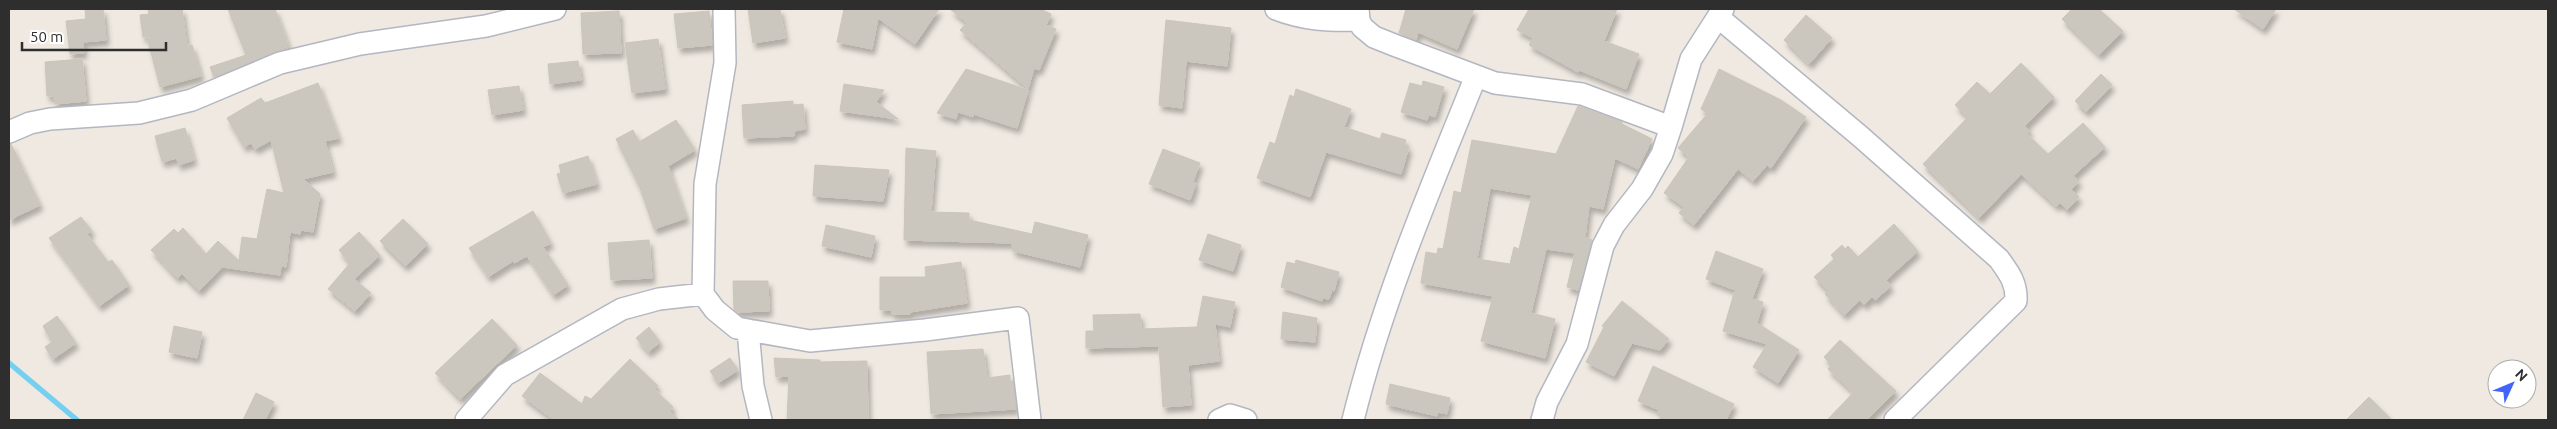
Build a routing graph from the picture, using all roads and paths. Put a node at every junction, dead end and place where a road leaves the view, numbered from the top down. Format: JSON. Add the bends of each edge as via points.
{"nodes":[{"id":1,"x":555,"y":9,"type":"edge"},
{"id":2,"x":724,"y":9,"type":"edge"},
{"id":3,"x":1276,"y":9,"type":"edge"},
{"id":4,"x":1721,"y":13,"type":"edge"},
{"id":5,"x":1358,"y":14,"type":"edge"},
{"id":6,"x":1476,"y":76,"type":"junction"},
{"id":7,"x":1671,"y":127,"type":"junction"},
{"id":8,"x":9,"y":132,"type":"edge"},
{"id":9,"x":703,"y":294,"type":"junction"},
{"id":10,"x":748,"y":330,"type":"junction"},
{"id":11,"x":466,"y":420,"type":"edge"},
{"id":12,"x":761,"y":420,"type":"edge"},
{"id":13,"x":1030,"y":420,"type":"edge"},
{"id":14,"x":1219,"y":420,"type":"edge"},
{"id":15,"x":1246,"y":420,"type":"edge"},
{"id":16,"x":1353,"y":420,"type":"edge"},
{"id":17,"x":1542,"y":420,"type":"edge"},
{"id":18,"x":1894,"y":420,"type":"edge"}],
"edges":[{"from":1,"to":8,"type":"street","via":[[486,26],[360,44],[280,63],[192,100],[139,113],[50,118]]},
{"from":2,"to":9,"type":"street","via":[[725,63],[705,184]]},
{"from":3,"to":5,"type":"street","via":[[1299,18],[1328,21]]},
{"from":4,"to":7,"type":"street","via":[[1691,59]]},
{"from":4,"to":18,"type":"street","via":[[1998,259],[2013,279],[2017,289],[2016,301]]},
{"from":5,"to":6,"type":"street","via":[[1362,27],[1374,37]]},
{"from":6,"to":7,"type":"street","via":[[1524,88],[1582,94]]},
{"from":6,"to":16,"type":"street","via":[[1368,358]]},
{"from":7,"to":17,"type":"street","via":[[1662,154],[1642,190],[1614,225],[1603,246],[1577,344],[1547,402]]},
{"from":9,"to":10,"type":"street","via":[[729,322]]},
{"from":9,"to":11,"type":"street","via":[[659,299],[622,309],[505,375]]},
{"from":10,"to":12,"type":"street","via":[[753,386]]},
{"from":10,"to":13,"type":"street","via":[[810,341],[1018,318]]},
{"from":14,"to":15,"type":"street","via":[[1230,415]]}]}
